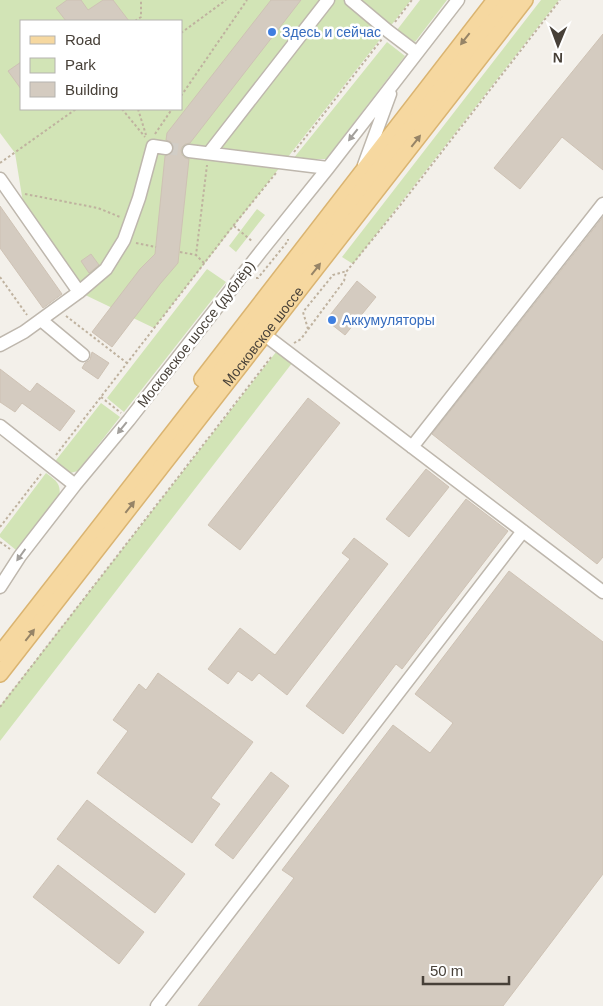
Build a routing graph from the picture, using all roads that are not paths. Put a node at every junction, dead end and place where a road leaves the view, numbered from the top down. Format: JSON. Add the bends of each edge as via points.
{"nodes":[{"id":1,"x":328,"y":0,"type":"edge"},
{"id":2,"x":351,"y":0,"type":"edge"},
{"id":3,"x":458,"y":0,"type":"edge"},
{"id":4,"x":495,"y":0,"type":"edge"},
{"id":5,"x":510,"y":0,"type":"edge"},
{"id":6,"x":525,"y":0,"type":"edge"},
{"id":7,"x":417,"y":53,"type":"junction"},
{"id":8,"x":395,"y":83,"type":"junction"},
{"id":9,"x":166,"y":148,"type":"tunnel mouth"},
{"id":10,"x":190,"y":151,"type":"tunnel mouth"},
{"id":11,"x":209,"y":153,"type":"junction"},
{"id":12,"x":328,"y":168,"type":"junction"},
{"id":13,"x":360,"y":174,"type":"junction"},
{"id":14,"x":0,"y":179,"type":"edge"},
{"id":15,"x":603,"y":204,"type":"edge"},
{"id":16,"x":346,"y":211,"type":"junction"},
{"id":17,"x":79,"y":292,"type":"junction"},
{"id":18,"x":38,"y":323,"type":"junction"},
{"id":19,"x":260,"y":331,"type":"junction"},
{"id":20,"x":0,"y":345,"type":"edge"},
{"id":21,"x":84,"y":355,"type":"dead end"},
{"id":22,"x":0,"y":426,"type":"edge"},
{"id":23,"x":412,"y":447,"type":"junction"},
{"id":24,"x":76,"y":485,"type":"junction"},
{"id":25,"x":523,"y":531,"type":"junction"},
{"id":26,"x":0,"y":588,"type":"edge"},
{"id":27,"x":603,"y":592,"type":"edge"},
{"id":28,"x":0,"y":640,"type":"edge"},
{"id":29,"x":0,"y":654,"type":"edge"},
{"id":30,"x":0,"y":674,"type":"edge"},
{"id":31,"x":157,"y":1006,"type":"edge"}],
"edges":[{"from":1,"to":11,"type":"street"},
{"from":2,"to":7,"type":"street"},
{"from":3,"to":7,"type":"street","name":"Московское шоссе (дублёр)"},
{"from":4,"to":13,"type":"main road","name":"Московское шоссе","one_way":true},
{"from":5,"to":16,"type":"main road","name":"Московское шоссе"},
{"from":19,"to":6,"type":"main road","name":"Московское шоссе","one_way":true},
{"from":7,"to":8,"type":"street","name":"Московское шоссе (дублёр)"},
{"from":8,"to":12,"type":"street","name":"Московское шоссе (дублёр)","one_way":true},
{"from":8,"to":13,"type":"street","name":"Московское шоссе (дублёр)"},
{"from":9,"to":17,"type":"street","via":[[153,146],[140,198],[124,240],[106,269]]},
{"from":10,"to":11,"type":"street"},
{"from":11,"to":12,"type":"street"},
{"from":12,"to":24,"type":"street","name":"Московское шоссе (дублёр)","one_way":true},
{"from":13,"to":16,"type":"street","name":"Московское шоссе (дублёр)"},
{"from":13,"to":28,"type":"main road","name":"Московское шоссе"},
{"from":14,"to":17,"type":"street"},
{"from":15,"to":23,"type":"street"},
{"from":16,"to":19,"type":"main road","name":"Московское шоссе"},
{"from":17,"to":18,"type":"street"},
{"from":18,"to":20,"type":"street"},
{"from":18,"to":21,"type":"street"},
{"from":19,"to":23,"type":"street"},
{"from":19,"to":29,"type":"main road","name":"Московское шоссе"},
{"from":30,"to":19,"type":"main road","name":"Московское шоссе","one_way":true},
{"from":22,"to":24,"type":"street"},
{"from":23,"to":25,"type":"street"},
{"from":24,"to":26,"type":"street","name":"Московское шоссе (дублёр)","one_way":true,"via":[[20,556]]},
{"from":25,"to":27,"type":"street"},
{"from":25,"to":31,"type":"street"}]}
